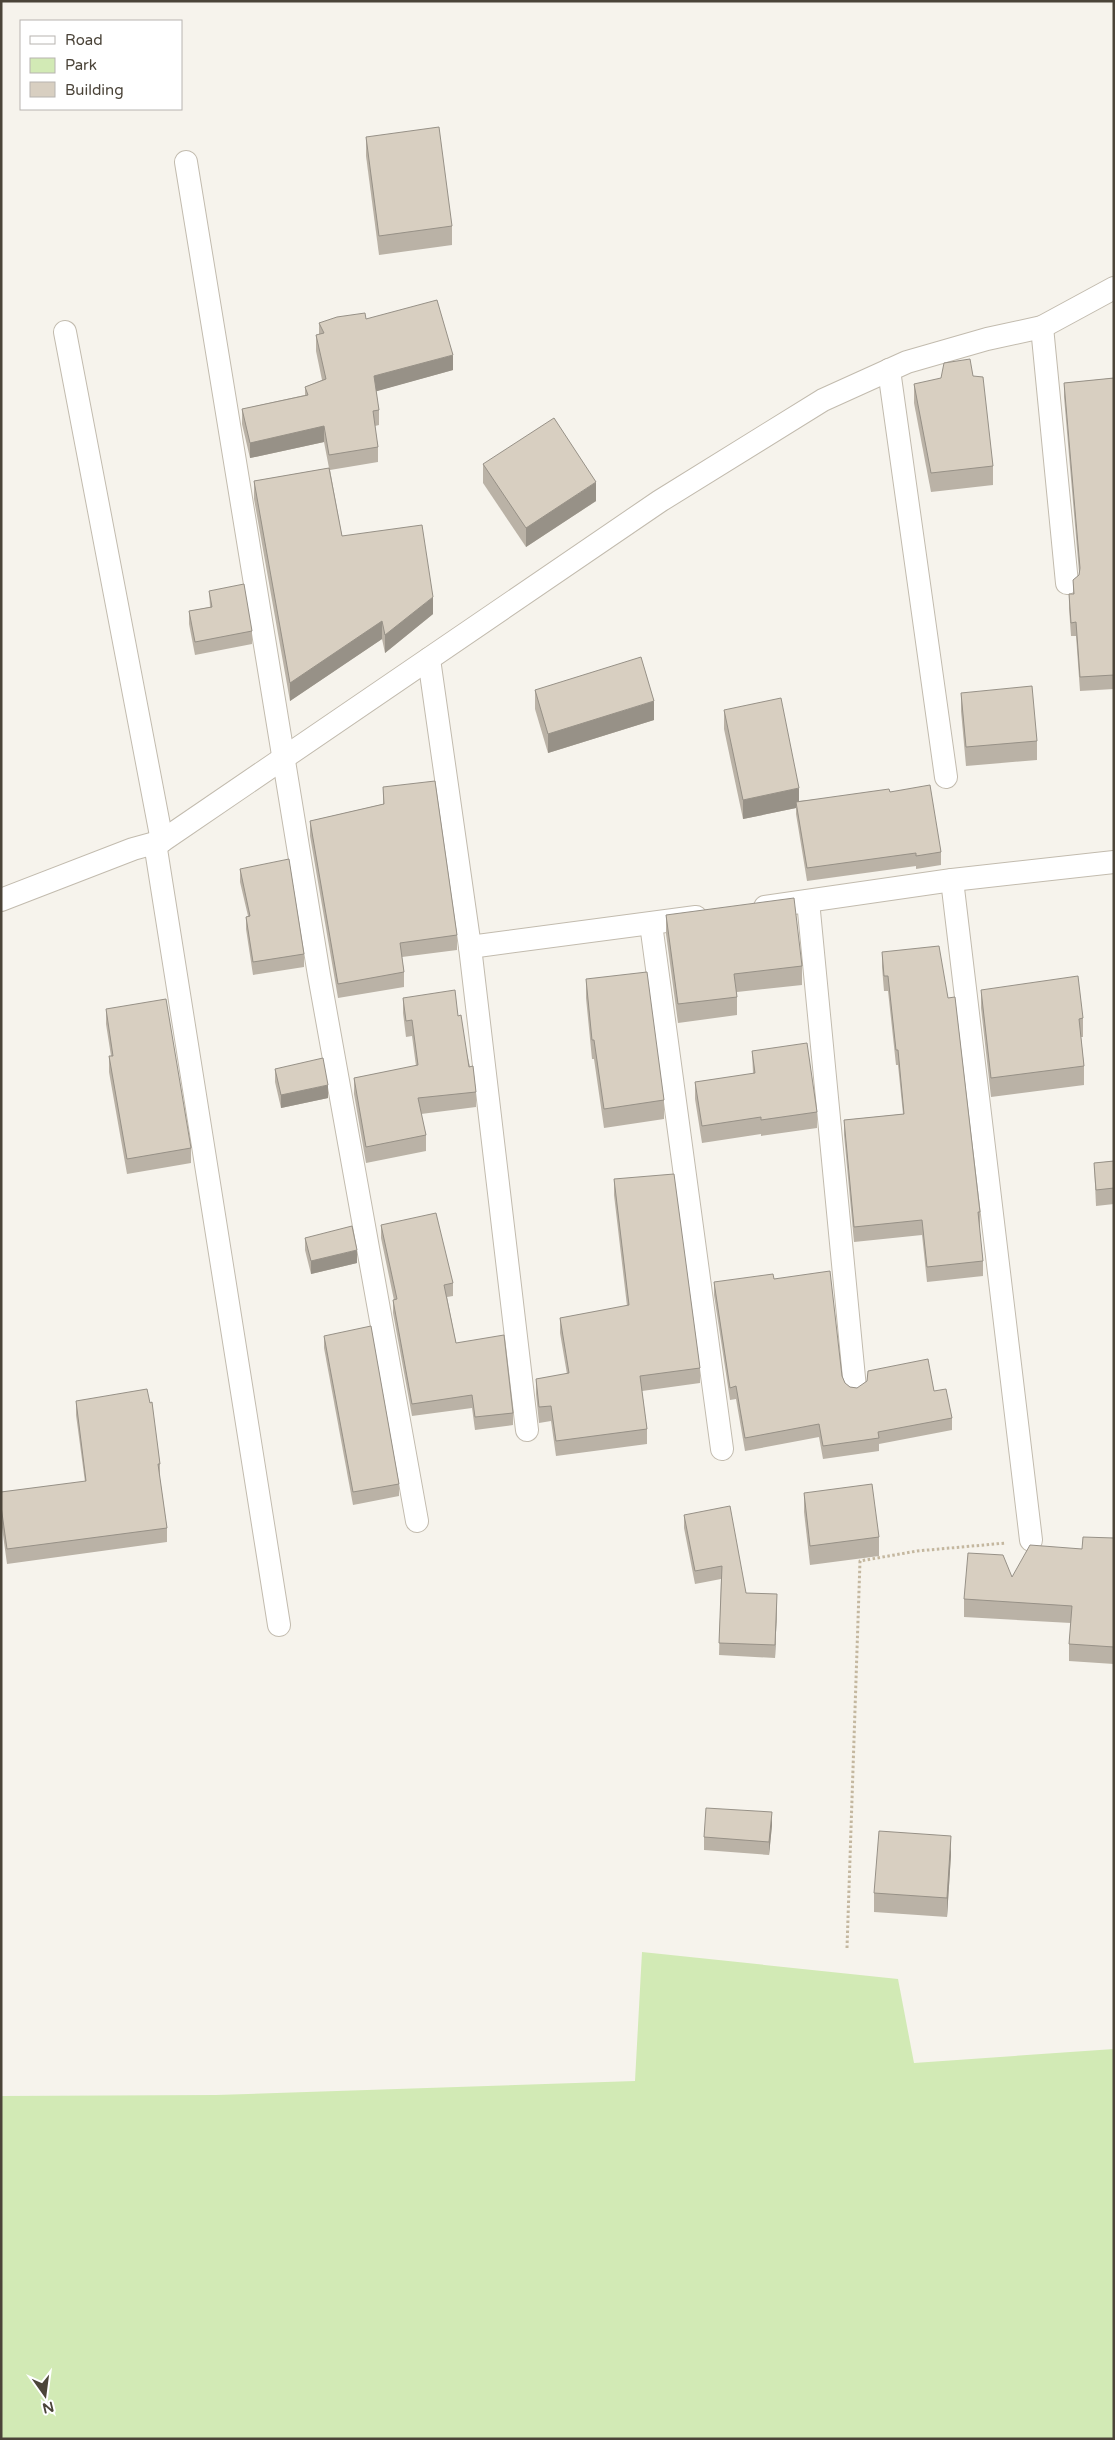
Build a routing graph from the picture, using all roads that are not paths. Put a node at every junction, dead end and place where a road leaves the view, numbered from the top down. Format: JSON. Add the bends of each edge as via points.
{"nodes":[{"id":1,"x":186,"y":162,"type":"dead end"},
{"id":2,"x":1114,"y":288,"type":"edge"},
{"id":3,"x":1042,"y":327,"type":"junction"},
{"id":4,"x":65,"y":332,"type":"dead end"},
{"id":5,"x":889,"y":370,"type":"junction"},
{"id":6,"x":1067,"y":584,"type":"dead end"},
{"id":7,"x":429,"y":659,"type":"junction"},
{"id":8,"x":284,"y":758,"type":"junction"},
{"id":9,"x":946,"y":777,"type":"dead end"},
{"id":10,"x":159,"y":842,"type":"junction"},
{"id":11,"x":1114,"y":862,"type":"edge"},
{"id":12,"x":952,"y":880,"type":"junction"},
{"id":13,"x":1,"y":900,"type":"edge"},
{"id":14,"x":808,"y":901,"type":"junction"},
{"id":15,"x":749,"y":910,"type":"edge"},
{"id":16,"x":720,"y":914,"type":"edge"},
{"id":17,"x":651,"y":924,"type":"junction"},
{"id":18,"x":470,"y":947,"type":"junction"},
{"id":19,"x":855,"y":1388,"type":"edge"},
{"id":20,"x":527,"y":1430,"type":"dead end"},
{"id":21,"x":722,"y":1448,"type":"dead end"},
{"id":22,"x":417,"y":1521,"type":"dead end"},
{"id":23,"x":1031,"y":1540,"type":"road end"},
{"id":24,"x":279,"y":1625,"type":"dead end"}],
"edges":[{"from":1,"to":8,"type":"street"},
{"from":2,"to":3,"type":"street"},
{"from":3,"to":5,"type":"street","via":[[987,339]]},
{"from":3,"to":6,"type":"street"},
{"from":4,"to":10,"type":"street"},
{"from":5,"to":7,"type":"street","via":[[824,400],[660,501]]},
{"from":5,"to":9,"type":"street"},
{"from":7,"to":8,"type":"street"},
{"from":7,"to":18,"type":"street"},
{"from":8,"to":10,"type":"street"},
{"from":8,"to":22,"type":"street","via":[[318,974]]},
{"from":10,"to":13,"type":"street","via":[[133,848]]},
{"from":10,"to":24,"type":"street"},
{"from":11,"to":12,"type":"street"},
{"from":12,"to":14,"type":"street"},
{"from":12,"to":23,"type":"street"},
{"from":14,"to":15,"type":"street"},
{"from":14,"to":19,"type":"street"},
{"from":16,"to":17,"type":"street"},
{"from":17,"to":18,"type":"street"},
{"from":17,"to":21,"type":"street"},
{"from":18,"to":20,"type":"street"}]}
